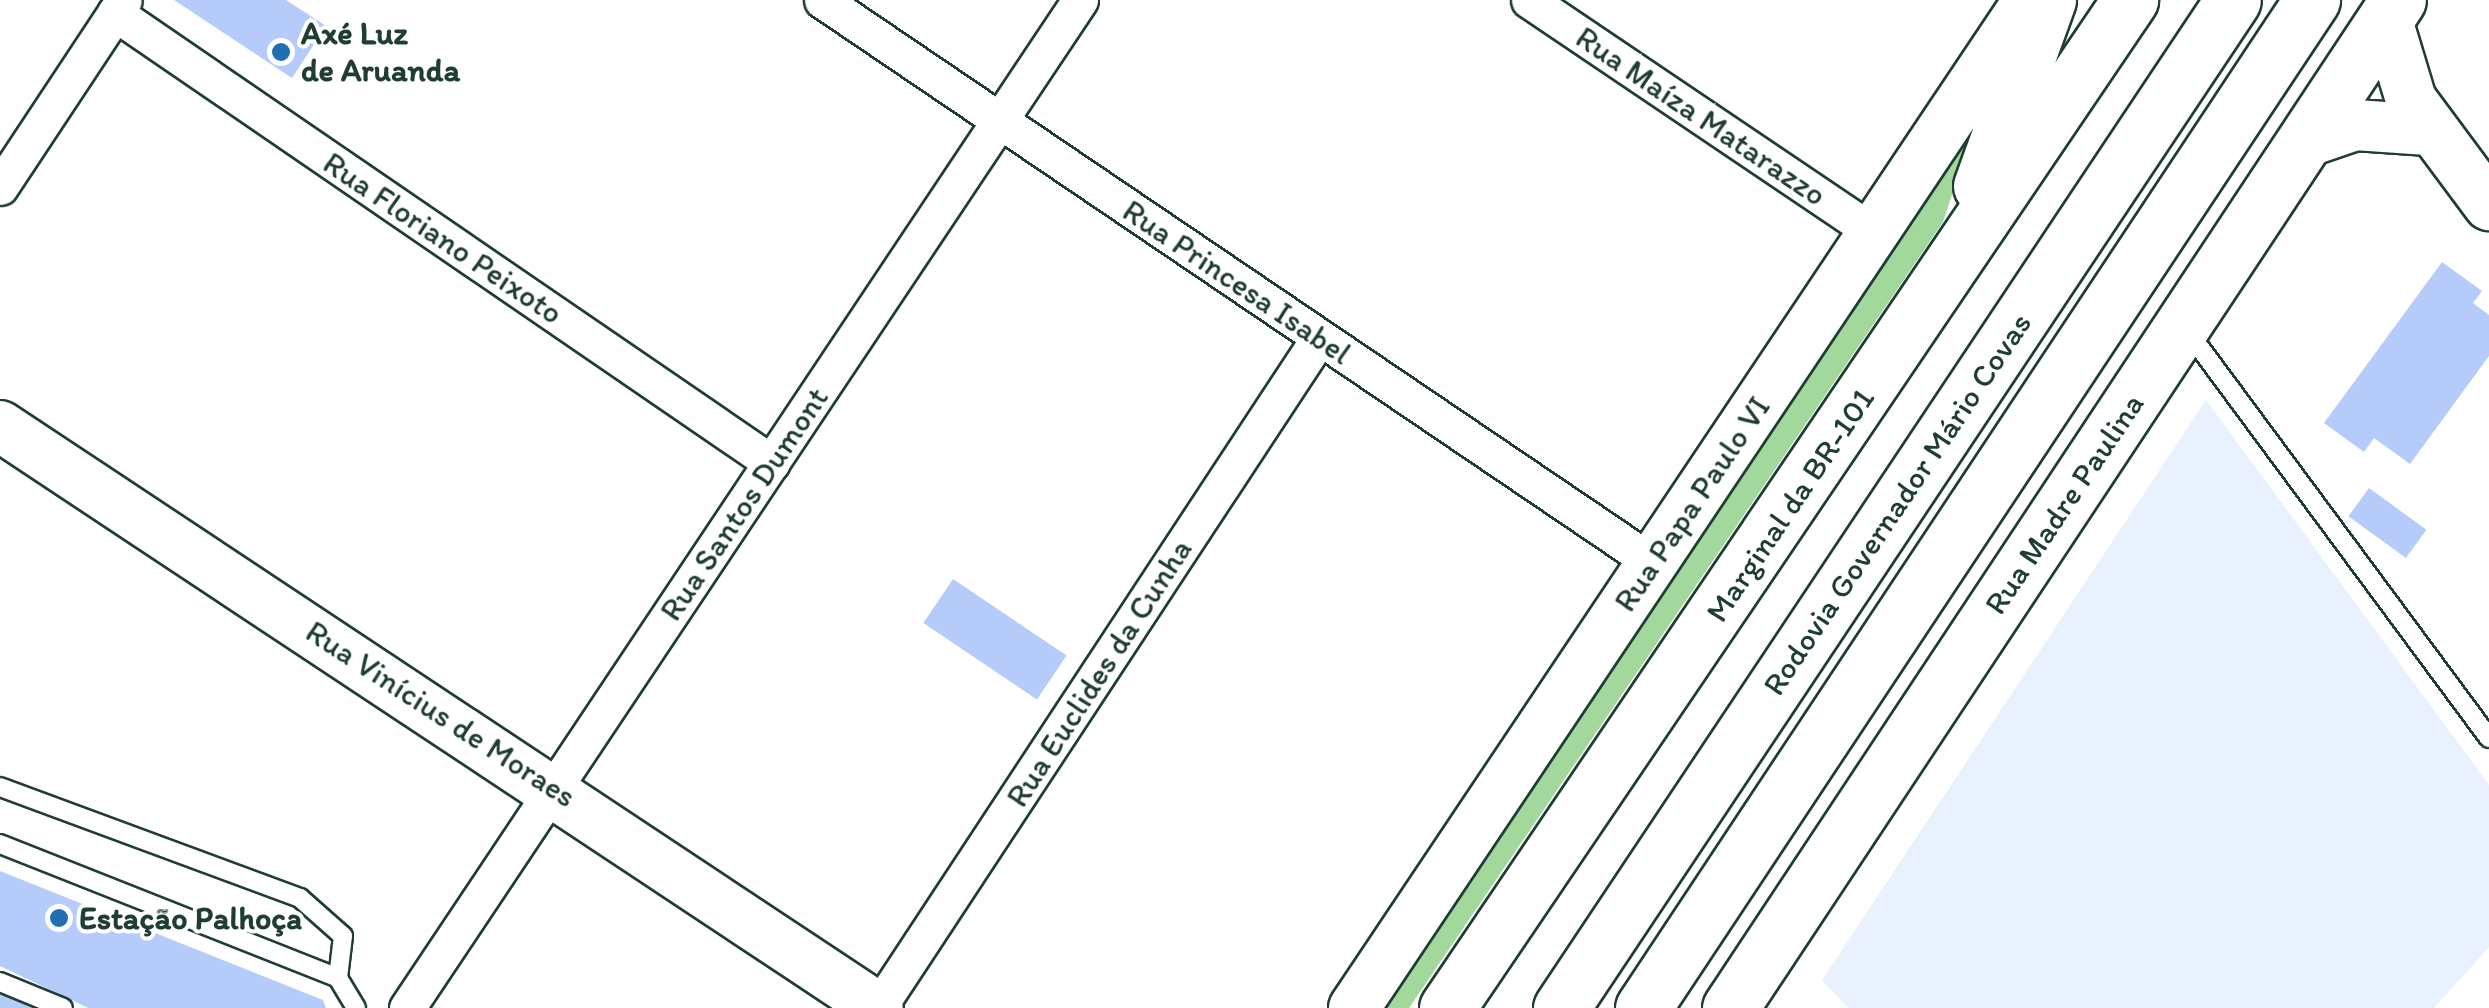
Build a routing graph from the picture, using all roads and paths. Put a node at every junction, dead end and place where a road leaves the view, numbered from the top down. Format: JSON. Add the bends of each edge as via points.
{"nodes":[{"id":1,"x":822,"y":0,"type":"edge"},
{"id":2,"x":1080,"y":0,"type":"edge"},
{"id":3,"x":1529,"y":0,"type":"edge"},
{"id":4,"x":2030,"y":0,"type":"edge"},
{"id":5,"x":2048,"y":0,"type":"edge"},
{"id":6,"x":2130,"y":0,"type":"edge"},
{"id":7,"x":2233,"y":0,"type":"edge"},
{"id":8,"x":2312,"y":0,"type":"edge"},
{"id":9,"x":120,"y":6,"type":"edge"},
{"id":10,"x":2392,"y":9,"type":"edge"},
{"id":11,"x":1000,"y":121,"type":"junction"},
{"id":12,"x":2428,"y":130,"type":"junction"},
{"id":13,"x":2303,"y":143,"type":"junction"},
{"id":14,"x":0,"y":186,"type":"edge"},
{"id":15,"x":2489,"y":206,"type":"edge"},
{"id":16,"x":1874,"y":233,"type":"junction"},
{"id":17,"x":1951,"y":269,"type":"junction"},
{"id":18,"x":2183,"y":324,"type":"junction"},
{"id":19,"x":1320,"y":338,"type":"junction"},
{"id":20,"x":0,"y":426,"type":"edge"},
{"id":21,"x":772,"y":462,"type":"junction"},
{"id":22,"x":1652,"y":563,"type":"junction"},
{"id":23,"x":2489,"y":738,"type":"edge"},
{"id":24,"x":0,"y":787,"type":"edge"},
{"id":25,"x":556,"y":788,"type":"junction"},
{"id":26,"x":0,"y":844,"type":"edge"},
{"id":27,"x":338,"y":978,"type":"junction"},
{"id":28,"x":0,"y":982,"type":"edge"},
{"id":29,"x":63,"y":1008,"type":"edge"},
{"id":30,"x":356,"y":1008,"type":"edge"},
{"id":31,"x":407,"y":1008,"type":"edge"},
{"id":32,"x":878,"y":1008,"type":"edge"},
{"id":33,"x":1354,"y":1008,"type":"edge"},
{"id":34,"x":1447,"y":1008,"type":"edge"},
{"id":35,"x":1561,"y":1008,"type":"edge"},
{"id":36,"x":1643,"y":1008,"type":"edge"},
{"id":37,"x":1730,"y":1008,"type":"edge"}],
"edges":[{"from":1,"to":11,"type":"street","name":"Rua Princesa Isabel"},
{"from":2,"to":11,"type":"street","name":"Rua Santos Dumont"},
{"from":3,"to":16,"type":"street","name":"Rua Maíza Matarazzo"},
{"from":4,"to":16,"type":"street","name":"Rua Papa Paulo VI"},
{"from":5,"to":17,"type":"main road"},
{"from":6,"to":17,"type":"main road","name":"Marginal da BR-101"},
{"from":7,"to":35,"type":"main road","name":"Rodovia Governador Mário Covas"},
{"from":8,"to":36,"type":"main road","name":"Rodovia Governador Mário Covas"},
{"from":9,"to":14,"type":"street"},
{"from":9,"to":21,"type":"street","name":"Rua Floriano Peixoto"},
{"from":10,"to":12,"type":"street","via":[[2395,67]]},
{"from":10,"to":13,"type":"main road","name":"Rua Madre Paulina"},
{"from":11,"to":19,"type":"street","name":"Rua Princesa Isabel"},
{"from":11,"to":21,"type":"street","name":"Rua Santos Dumont"},
{"from":12,"to":13,"type":"street","via":[[2355,125]]},
{"from":12,"to":15,"type":"street"},
{"from":13,"to":18,"type":"main road","name":"Rua Madre Paulina"},
{"from":16,"to":22,"type":"street","name":"Rua Papa Paulo VI"},
{"from":17,"to":34,"type":"main road","name":"Marginal da BR-101"},
{"from":18,"to":23,"type":"lane"},
{"from":18,"to":37,"type":"main road","name":"Rua Madre Paulina"},
{"from":19,"to":22,"type":"street","name":"Rua Princesa Isabel"},
{"from":19,"to":32,"type":"street","name":"Rua Euclides da Cunha"},
{"from":20,"to":25,"type":"street","name":"Rua Vinícius de Moraes"},
{"from":21,"to":25,"type":"street","name":"Rua Santos Dumont"},
{"from":22,"to":33,"type":"street","name":"Rua Papa Paulo VI"},
{"from":24,"to":27,"type":"lane","via":[[300,898],[343,936]]},
{"from":25,"to":31,"type":"street","name":"Rua Santos Dumont"},
{"from":25,"to":32,"type":"street","name":"Rua Vinícius de Moraes"},
{"from":26,"to":27,"type":"lane"},
{"from":27,"to":30,"type":"lane"},
{"from":28,"to":29,"type":"lane"}]}
